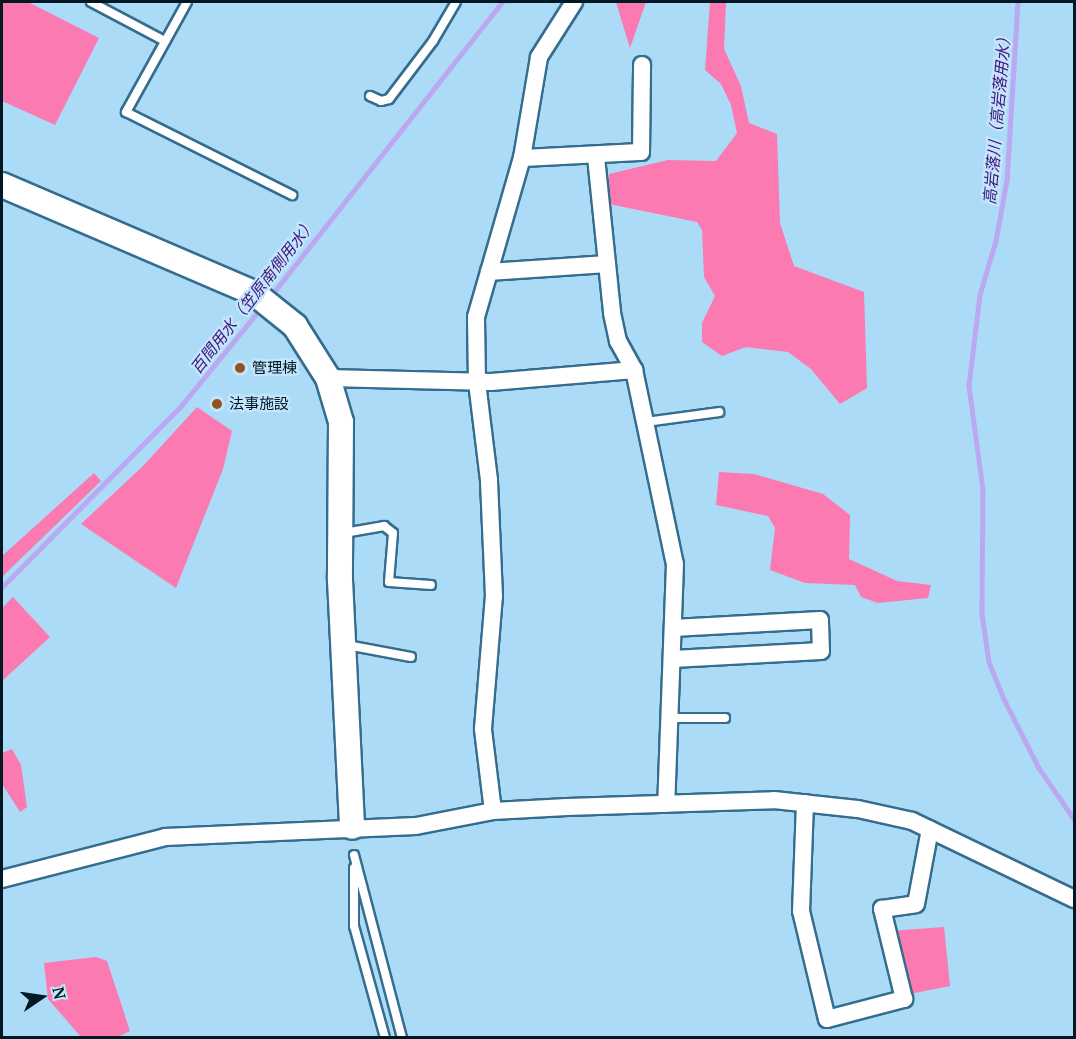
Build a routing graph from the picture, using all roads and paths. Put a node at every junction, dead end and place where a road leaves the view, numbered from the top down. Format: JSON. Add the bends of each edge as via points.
{"nodes":[{"id":1,"x":91,"y":2,"type":"edge"},
{"id":2,"x":187,"y":2,"type":"edge"},
{"id":3,"x":456,"y":2,"type":"edge"},
{"id":4,"x":574,"y":2,"type":"edge"},
{"id":5,"x":165,"y":41,"type":"junction"},
{"id":6,"x":642,"y":65,"type":"dead end"},
{"id":7,"x":370,"y":96,"type":"dead end"},
{"id":8,"x":596,"y":157,"type":"junction"},
{"id":9,"x":522,"y":158,"type":"junction"},
{"id":10,"x":2,"y":185,"type":"edge"},
{"id":11,"x":292,"y":195,"type":"dead end"},
{"id":12,"x":607,"y":264,"type":"junction"},
{"id":13,"x":489,"y":272,"type":"junction"},
{"id":14,"x":634,"y":370,"type":"junction"},
{"id":15,"x":328,"y":378,"type":"junction"},
{"id":16,"x":477,"y":382,"type":"junction"},
{"id":17,"x":719,"y":412,"type":"dead end"},
{"id":18,"x":646,"y":422,"type":"junction"},
{"id":19,"x":340,"y":534,"type":"junction"},
{"id":20,"x":431,"y":585,"type":"dead end"},
{"id":21,"x":673,"y":628,"type":"junction"},
{"id":22,"x":343,"y":644,"type":"junction"},
{"id":23,"x":411,"y":657,"type":"dead end"},
{"id":24,"x":673,"y":659,"type":"junction"},
{"id":25,"x":669,"y":718,"type":"junction"},
{"id":26,"x":724,"y":718,"type":"dead end"},
{"id":27,"x":805,"y":803,"type":"junction"},
{"id":28,"x":666,"y":804,"type":"junction"},
{"id":29,"x":493,"y":811,"type":"junction"},
{"id":30,"x":352,"y":827,"type":"junction"},
{"id":31,"x":930,"y":829,"type":"junction"},
{"id":32,"x":2,"y":879,"type":"edge"},
{"id":33,"x":1074,"y":899,"type":"edge"},
{"id":34,"x":385,"y":1038,"type":"edge"},
{"id":35,"x":402,"y":1038,"type":"edge"}],
"edges":[{"from":1,"to":5,"type":"lane"},
{"from":2,"to":5,"type":"lane"},
{"from":3,"to":7,"type":"lane","via":[[433,41],[389,99],[381,101]]},
{"from":4,"to":9,"type":"street","via":[[539,57]]},
{"from":5,"to":11,"type":"lane","via":[[126,112]]},
{"from":6,"to":8,"type":"street","via":[[641,153]]},
{"from":8,"to":9,"type":"street"},
{"from":8,"to":12,"type":"street"},
{"from":9,"to":13,"type":"street"},
{"from":10,"to":15,"type":"street","via":[[254,293],[295,326]]},
{"from":12,"to":13,"type":"street"},
{"from":12,"to":14,"type":"street","via":[[618,341]]},
{"from":13,"to":16,"type":"street","via":[[476,317]]},
{"from":14,"to":16,"type":"street"},
{"from":14,"to":18,"type":"street"},
{"from":15,"to":16,"type":"street"},
{"from":15,"to":19,"type":"street","via":[[340,422]]},
{"from":16,"to":29,"type":"street","via":[[489,480],[494,596],[483,729]]},
{"from":17,"to":18,"type":"lane"},
{"from":18,"to":21,"type":"street","via":[[675,564]]},
{"from":19,"to":20,"type":"lane","via":[[384,526],[393,533],[389,582]]},
{"from":19,"to":22,"type":"street"},
{"from":21,"to":24,"type":"street"},
{"from":21,"to":24,"type":"street","via":[[820,620],[821,651]]},
{"from":22,"to":23,"type":"lane"},
{"from":22,"to":30,"type":"street"},
{"from":24,"to":25,"type":"street"},
{"from":25,"to":26,"type":"lane"},
{"from":25,"to":28,"type":"street"},
{"from":27,"to":28,"type":"street","via":[[774,800]]},
{"from":27,"to":31,"type":"street","via":[[858,809]]},
{"from":27,"to":31,"type":"street","via":[[801,912],[827,1018],[904,999],[882,909],[916,904]]},
{"from":28,"to":29,"type":"street"},
{"from":29,"to":30,"type":"street","via":[[416,826]]},
{"from":30,"to":32,"type":"street","via":[[165,837]]},
{"from":31,"to":33,"type":"street"},
{"from":34,"to":35,"type":"lane","via":[[354,926],[354,855]]}]}
